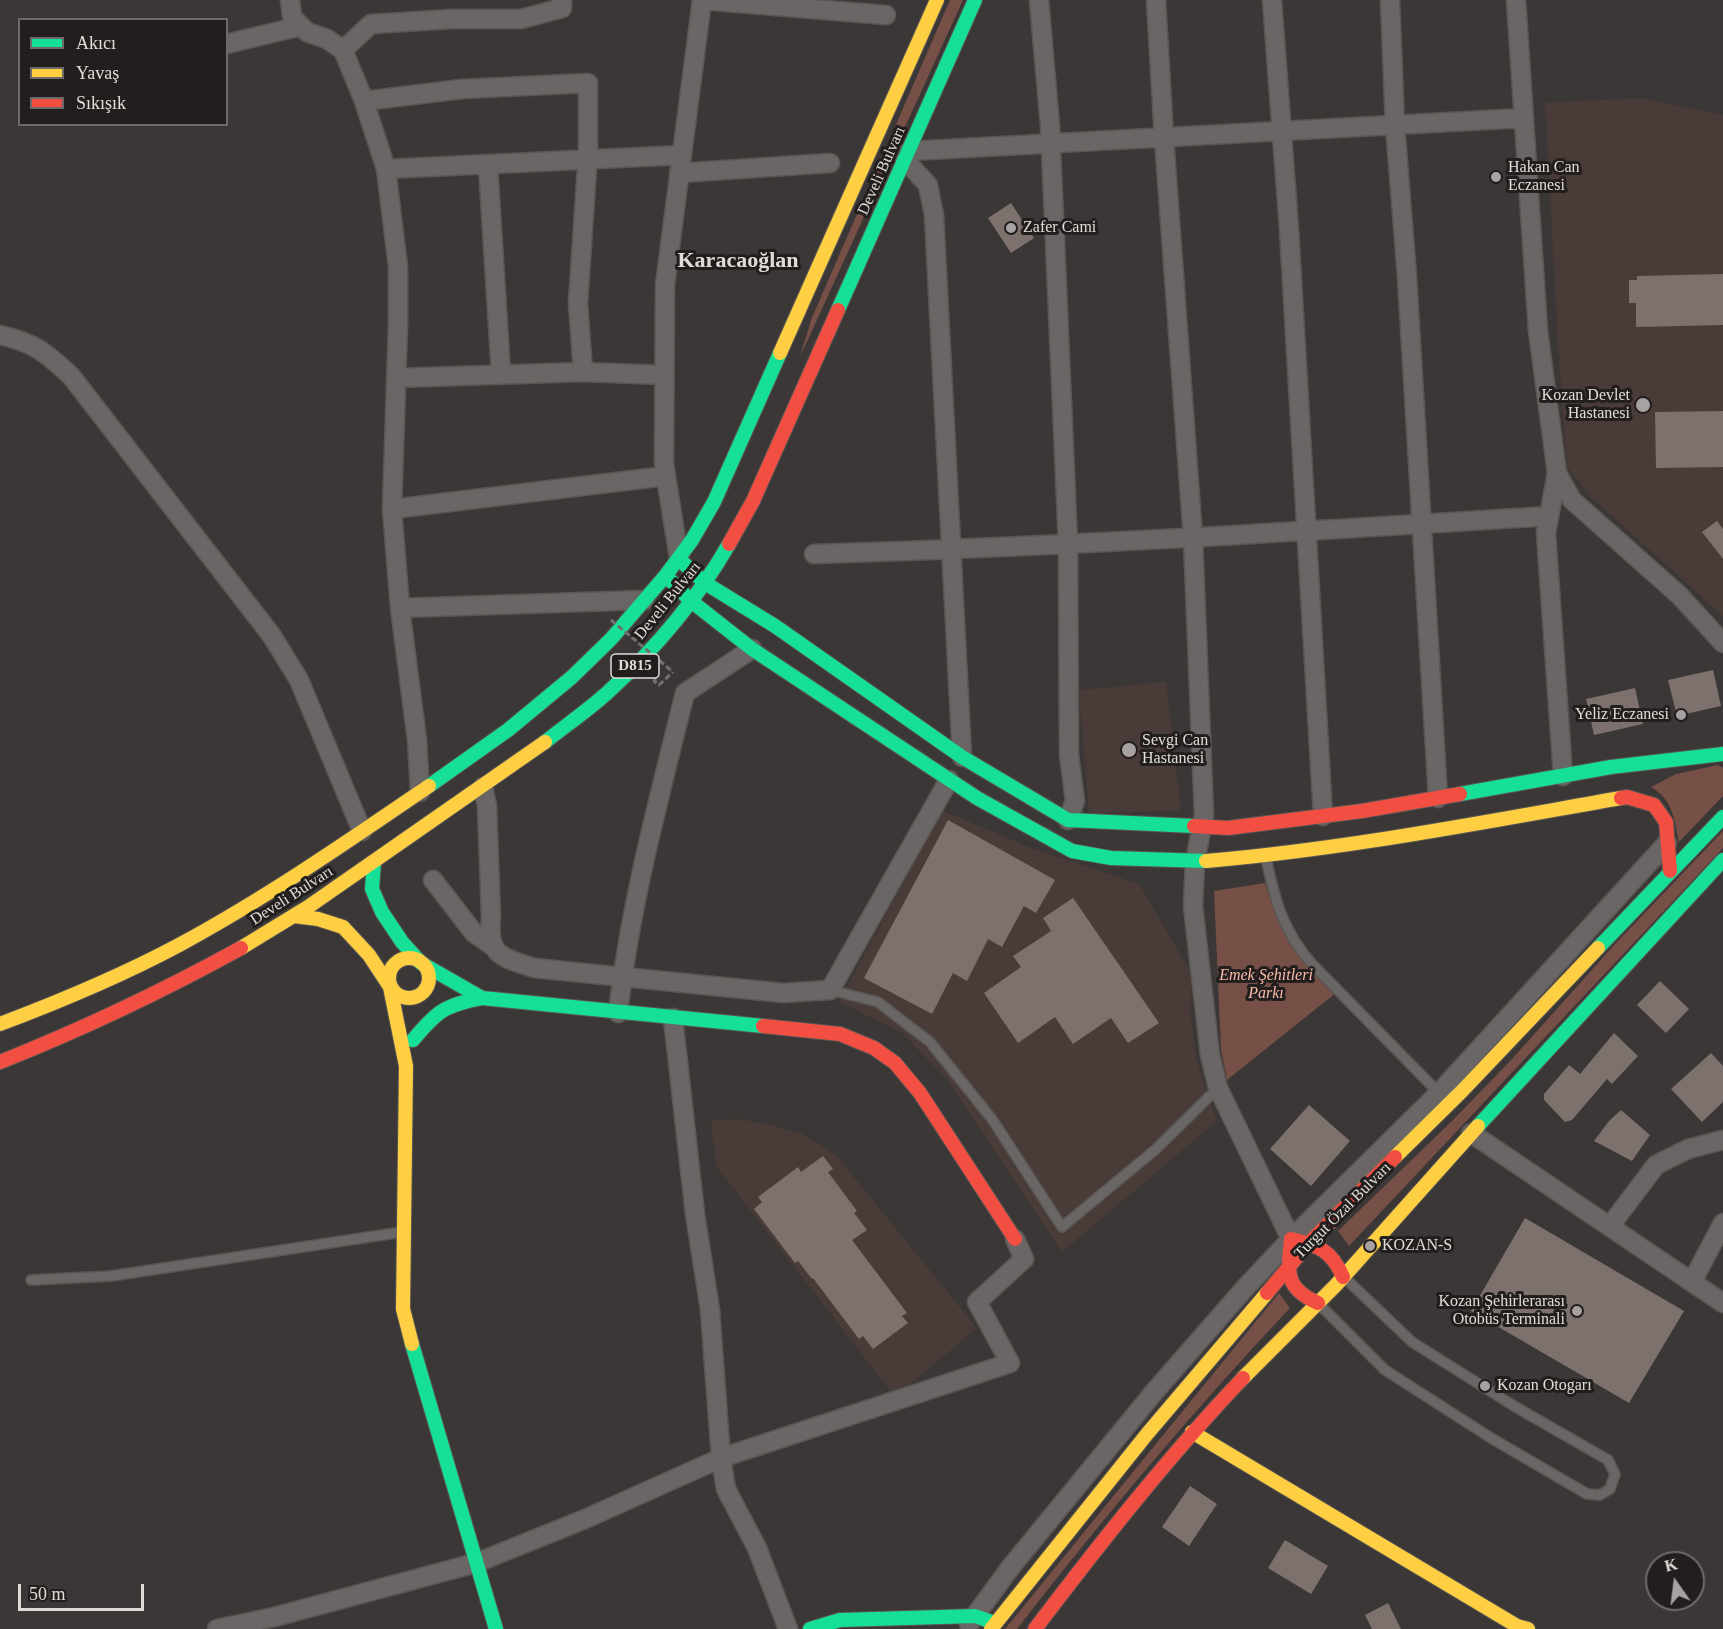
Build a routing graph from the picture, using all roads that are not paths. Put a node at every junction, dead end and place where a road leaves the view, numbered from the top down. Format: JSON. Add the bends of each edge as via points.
{"nodes":[{"id":1,"x":290,"y":0,"type":"edge"},
{"id":2,"x":562,"y":0,"type":"edge"},
{"id":3,"x":702,"y":0,"type":"edge"},
{"id":4,"x":937,"y":0,"type":"edge"},
{"id":5,"x":975,"y":0,"type":"edge"},
{"id":6,"x":1039,"y":0,"type":"edge"},
{"id":7,"x":1156,"y":0,"type":"edge"},
{"id":8,"x":1272,"y":0,"type":"edge"},
{"id":9,"x":1390,"y":0,"type":"edge"},
{"id":10,"x":1516,"y":0,"type":"edge"},
{"id":11,"x":886,"y":15,"type":"dead end"},
{"id":12,"x":301,"y":26,"type":"junction"},
{"id":13,"x":228,"y":44,"type":"edge"},
{"id":14,"x":343,"y":50,"type":"junction"},
{"id":15,"x":364,"y":101,"type":"junction"},
{"id":16,"x":1524,"y":118,"type":"junction"},
{"id":17,"x":1395,"y":125,"type":"junction"},
{"id":18,"x":1281,"y":132,"type":"junction"},
{"id":19,"x":1164,"y":138,"type":"junction"},
{"id":20,"x":1051,"y":144,"type":"junction"},
{"id":21,"x":907,"y":156,"type":"junction"},
{"id":22,"x":587,"y":160,"type":"junction"},
{"id":23,"x":830,"y":163,"type":"dead end"},
{"id":24,"x":680,"y":164,"type":"junction"},
{"id":25,"x":488,"y":165,"type":"junction"},
{"id":26,"x":386,"y":169,"type":"junction"},
{"id":27,"x":0,"y":335,"type":"edge"},
{"id":28,"x":583,"y":372,"type":"junction"},
{"id":29,"x":501,"y":374,"type":"junction"},
{"id":30,"x":664,"y":375,"type":"junction"},
{"id":31,"x":396,"y":378,"type":"junction"},
{"id":32,"x":1557,"y":473,"type":"junction"},
{"id":33,"x":666,"y":476,"type":"junction"},
{"id":34,"x":392,"y":509,"type":"junction"},
{"id":35,"x":1549,"y":516,"type":"junction"},
{"id":36,"x":1420,"y":524,"type":"junction"},
{"id":37,"x":1306,"y":531,"type":"junction"},
{"id":38,"x":1193,"y":538,"type":"junction"},
{"id":39,"x":1068,"y":544,"type":"junction"},
{"id":40,"x":952,"y":550,"type":"junction"},
{"id":41,"x":814,"y":554,"type":"dead end"},
{"id":42,"x":679,"y":560,"type":"junction"},
{"id":43,"x":666,"y":576,"type":"junction"},
{"id":44,"x":705,"y":583,"type":"junction"},
{"id":45,"x":645,"y":600,"type":"junction"},
{"id":46,"x":691,"y":601,"type":"junction"},
{"id":47,"x":400,"y":608,"type":"junction"},
{"id":48,"x":1723,"y":643,"type":"edge"},
{"id":49,"x":752,"y":649,"type":"junction"},
{"id":50,"x":1723,"y":754,"type":"edge"},
{"id":51,"x":963,"y":757,"type":"junction"},
{"id":52,"x":1563,"y":776,"type":"junction"},
{"id":53,"x":950,"y":780,"type":"junction"},
{"id":54,"x":483,"y":787,"type":"junction"},
{"id":55,"x":420,"y":792,"type":"junction"},
{"id":56,"x":1438,"y":798,"type":"junction"},
{"id":57,"x":1323,"y":816,"type":"junction"},
{"id":58,"x":1723,"y":817,"type":"edge"},
{"id":59,"x":1068,"y":820,"type":"junction"},
{"id":60,"x":1201,"y":825,"type":"junction"},
{"id":61,"x":362,"y":831,"type":"junction"},
{"id":62,"x":1667,"y":843,"type":"junction"},
{"id":63,"x":1265,"y":856,"type":"junction"},
{"id":64,"x":1723,"y":861,"type":"edge"},
{"id":65,"x":374,"y":862,"type":"junction"},
{"id":66,"x":1195,"y":862,"type":"junction"},
{"id":67,"x":1670,"y":870,"type":"junction"},
{"id":68,"x":434,"y":880,"type":"dead end"},
{"id":69,"x":294,"y":916,"type":"junction"},
{"id":70,"x":494,"y":947,"type":"junction"},
{"id":71,"x":421,"y":963,"type":"junction"},
{"id":72,"x":622,"y":978,"type":"junction"},
{"id":73,"x":390,"y":987,"type":"junction"},
{"id":74,"x":830,"y":990,"type":"junction"},
{"id":75,"x":424,"y":992,"type":"junction"},
{"id":76,"x":482,"y":998,"type":"junction"},
{"id":77,"x":618,"y":1013,"type":"junction"},
{"id":78,"x":673,"y":1018,"type":"junction"},
{"id":79,"x":0,"y":1024,"type":"edge"},
{"id":80,"x":413,"y":1040,"type":"junction"},
{"id":81,"x":0,"y":1062,"type":"edge"},
{"id":82,"x":406,"y":1066,"type":"junction"},
{"id":83,"x":1218,"y":1088,"type":"junction"},
{"id":84,"x":1439,"y":1093,"type":"junction"},
{"id":85,"x":1471,"y":1133,"type":"junction"},
{"id":86,"x":1723,"y":1140,"type":"edge"},
{"id":87,"x":1723,"y":1223,"type":"edge"},
{"id":88,"x":1610,"y":1226,"type":"junction"},
{"id":89,"x":404,"y":1232,"type":"junction"},
{"id":90,"x":1015,"y":1239,"type":"joint"},
{"id":91,"x":1299,"y":1241,"type":"junction"},
{"id":92,"x":1288,"y":1266,"type":"junction"},
{"id":93,"x":1343,"y":1277,"type":"junction"},
{"id":94,"x":31,"y":1280,"type":"dead end"},
{"id":95,"x":1692,"y":1282,"type":"junction"},
{"id":96,"x":1318,"y":1303,"type":"junction"},
{"id":97,"x":1723,"y":1303,"type":"edge"},
{"id":98,"x":1192,"y":1432,"type":"junction"},
{"id":99,"x":721,"y":1458,"type":"junction"},
{"id":100,"x":476,"y":1563,"type":"junction"},
{"id":101,"x":970,"y":1622,"type":"edge"},
{"id":102,"x":993,"y":1626,"type":"edge"},
{"id":103,"x":1519,"y":1628,"type":"edge"},
{"id":104,"x":217,"y":1629,"type":"edge"},
{"id":105,"x":496,"y":1629,"type":"edge"},
{"id":106,"x":788,"y":1629,"type":"edge"},
{"id":107,"x":810,"y":1629,"type":"edge"},
{"id":108,"x":1035,"y":1629,"type":"edge"}],
"edges":[{"from":1,"to":12,"type":"street","via":[[292,17]]},
{"from":2,"to":14,"type":"street","via":[[562,8],[521,19],[371,24]]},
{"from":3,"to":11,"type":"street"},
{"from":3,"to":24,"type":"street"},
{"from":4,"to":42,"type":"main road","name":"Develi Bulvarı","number":"D815","via":[[714,502]]},
{"from":5,"to":21,"type":"main road","name":"Develi Bulvarı","number":"D815"},
{"from":6,"to":20,"type":"street"},
{"from":7,"to":19,"type":"street"},
{"from":8,"to":18,"type":"street"},
{"from":9,"to":17,"type":"street"},
{"from":10,"to":16,"type":"street"},
{"from":12,"to":13,"type":"street"},
{"from":12,"to":14,"type":"street"},
{"from":14,"to":15,"type":"street"},
{"from":15,"to":22,"type":"street","via":[[462,89],[588,83]]},
{"from":15,"to":26,"type":"street"},
{"from":16,"to":17,"type":"street"},
{"from":16,"to":32,"type":"street","via":[[1538,331]]},
{"from":17,"to":18,"type":"street"},
{"from":17,"to":36,"type":"street"},
{"from":18,"to":19,"type":"street"},
{"from":18,"to":37,"type":"street"},
{"from":19,"to":20,"type":"street"},
{"from":19,"to":38,"type":"street"},
{"from":20,"to":21,"type":"street"},
{"from":20,"to":39,"type":"street"},
{"from":21,"to":40,"type":"street","via":[[928,185],[934,215]]},
{"from":21,"to":44,"type":"main road","name":"Develi Bulvarı","number":"D815","via":[[753,501]]},
{"from":22,"to":24,"type":"street"},
{"from":22,"to":25,"type":"street"},
{"from":22,"to":28,"type":"street","via":[[578,303]]},
{"from":23,"to":24,"type":"street"},
{"from":24,"to":30,"type":"street","via":[[665,285]]},
{"from":25,"to":26,"type":"street"},
{"from":25,"to":29,"type":"street"},
{"from":26,"to":31,"type":"street","via":[[398,267]]},
{"from":27,"to":61,"type":"street","via":[[43,351],[71,376],[272,636],[299,680]]},
{"from":28,"to":29,"type":"street"},
{"from":28,"to":30,"type":"street"},
{"from":29,"to":31,"type":"street"},
{"from":30,"to":33,"type":"street"},
{"from":31,"to":34,"type":"street"},
{"from":32,"to":35,"type":"street"},
{"from":32,"to":48,"type":"street","via":[[1572,500],[1679,595]]},
{"from":33,"to":34,"type":"street"},
{"from":33,"to":42,"type":"street"},
{"from":34,"to":47,"type":"street"},
{"from":35,"to":36,"type":"street"},
{"from":35,"to":52,"type":"street","via":[[1546,533]]},
{"from":36,"to":37,"type":"street"},
{"from":36,"to":56,"type":"street"},
{"from":37,"to":38,"type":"street"},
{"from":37,"to":57,"type":"street"},
{"from":38,"to":39,"type":"street"},
{"from":38,"to":60,"type":"street","via":[[1204,815]]},
{"from":39,"to":40,"type":"street"},
{"from":39,"to":59,"type":"street","via":[[1069,755],[1075,801]]},
{"from":40,"to":41,"type":"street"},
{"from":40,"to":51,"type":"street"},
{"from":42,"to":43,"type":"main road","name":"Develi Bulvarı","number":"D815"},
{"from":42,"to":44,"type":"main road"},
{"from":43,"to":45,"type":"main road","name":"Develi Bulvarı","number":"D815"},
{"from":43,"to":46,"type":"main road"},
{"from":44,"to":46,"type":"main road","name":"Develi Bulvarı","number":"D815"},
{"from":44,"to":51,"type":"main road","via":[[775,626]]},
{"from":45,"to":47,"type":"street"},
{"from":45,"to":55,"type":"main road","name":"Develi Bulvarı","number":"D815","via":[[603,648],[540,705]]},
{"from":46,"to":49,"type":"main road"},
{"from":46,"to":54,"type":"main road","name":"Develi Bulvarı","number":"D815","via":[[606,694]]},
{"from":47,"to":55,"type":"street"},
{"from":49,"to":53,"type":"main road"},
{"from":49,"to":72,"type":"street","via":[[685,693],[650,837]]},
{"from":50,"to":52,"type":"main road"},
{"from":51,"to":59,"type":"main road"},
{"from":52,"to":56,"type":"main road"},
{"from":53,"to":66,"type":"main road","via":[[1072,851],[1111,858]]},
{"from":53,"to":74,"type":"street"},
{"from":54,"to":65,"type":"main road","name":"Develi Bulvarı","number":"D815"},
{"from":54,"to":70,"type":"street","via":[[487,806],[490,933]]},
{"from":55,"to":61,"type":"main road","name":"Develi Bulvarı","number":"D815"},
{"from":56,"to":57,"type":"main road"},
{"from":57,"to":60,"type":"main road","via":[[1228,828]]},
{"from":58,"to":67,"type":"main road","name":"Turgut Özal Bulvarı"},
{"from":59,"to":60,"type":"main road"},
{"from":60,"to":66,"type":"street"},
{"from":61,"to":79,"type":"main road","name":"Develi Bulvarı","number":"D815","via":[[288,881],[177,945]]},
{"from":62,"to":63,"type":"main road","via":[[1666,822],[1654,805],[1627,797]]},
{"from":62,"to":67,"type":"main road"},
{"from":62,"to":84,"type":"street","name":"Turgut Özal Bulvarı"},
{"from":63,"to":66,"type":"main road"},
{"from":63,"to":84,"type":"lane","via":[[1280,914],[1298,947]]},
{"from":64,"to":85,"type":"main road"},
{"from":65,"to":69,"type":"main road","name":"Develi Bulvarı","number":"D815"},
{"from":65,"to":71,"type":"main road","via":[[372,889],[382,912]]},
{"from":66,"to":83,"type":"street","via":[[1193,906],[1210,1055]]},
{"from":67,"to":91,"type":"main road","name":"Turgut Özal Bulvarı","via":[[1462,1091]]},
{"from":68,"to":70,"type":"street","via":[[474,933]]},
{"from":69,"to":73,"type":"main road","via":[[343,927],[369,955]]},
{"from":69,"to":81,"type":"main road","name":"Develi Bulvarı","number":"D815","via":[[168,988]]},
{"from":70,"to":72,"type":"street","via":[[502,957],[534,968]]},
{"from":71,"to":73,"type":"main road","via":[[409,959],[397,962],[389,973]]},
{"from":71,"to":75,"type":"main road","via":[[429,980]]},
{"from":71,"to":76,"type":"main road"},
{"from":72,"to":74,"type":"street","via":[[783,993]]},
{"from":72,"to":77,"type":"street"},
{"from":73,"to":75,"type":"main road","via":[[406,998]]},
{"from":73,"to":82,"type":"main road"},
{"from":74,"to":83,"type":"lane","via":[[878,1002],[930,1042],[992,1119],[1062,1227],[1156,1149]]},
{"from":75,"to":80,"type":"main road"},
{"from":76,"to":77,"type":"main road"},
{"from":76,"to":80,"type":"main road","via":[[449,1005],[432,1016]]},
{"from":77,"to":78,"type":"main road"},
{"from":78,"to":90,"type":"main road","via":[[840,1034],[874,1048],[895,1063],[920,1093]]},
{"from":78,"to":99,"type":"street","via":[[710,1310]]},
{"from":80,"to":82,"type":"main road"},
{"from":82,"to":89,"type":"main road"},
{"from":83,"to":91,"type":"street"},
{"from":84,"to":91,"type":"street","name":"Turgut Özal Bulvarı"},
{"from":85,"to":88,"type":"street"},
{"from":85,"to":93,"type":"main road"},
{"from":86,"to":88,"type":"street","via":[[1688,1149],[1656,1165]]},
{"from":87,"to":95,"type":"street"},
{"from":88,"to":95,"type":"street"},
{"from":89,"to":94,"type":"lane","via":[[111,1276]]},
{"from":89,"to":100,"type":"main road","via":[[403,1309]]},
{"from":90,"to":99,"type":"street","via":[[1024,1259],[977,1302],[1010,1363]]},
{"from":91,"to":92,"type":"main road","name":"Turgut Özal Bulvarı"},
{"from":91,"to":93,"type":"main road","via":[[1320,1247],[1334,1257]]},
{"from":91,"to":101,"type":"street","name":"Turgut Özal Bulvarı","via":[[1245,1288],[1155,1391]]},
{"from":92,"to":96,"type":"main road","via":[[1290,1283],[1297,1293]]},
{"from":92,"to":102,"type":"main road","name":"Turgut Özal Bulvarı"},
{"from":93,"to":96,"type":"main road"},
{"from":93,"to":96,"type":"lane","via":[[1412,1342],[1608,1460],[1615,1474],[1610,1489],[1600,1495],[1587,1494],[1481,1432],[1385,1370]]},
{"from":95,"to":97,"type":"street"},
{"from":96,"to":98,"type":"main road"},
{"from":98,"to":103,"type":"main road"},
{"from":98,"to":108,"type":"main road"},
{"from":99,"to":100,"type":"street"},
{"from":99,"to":106,"type":"street","via":[[726,1489],[757,1548]]},
{"from":100,"to":104,"type":"street"},
{"from":100,"to":105,"type":"main road"},
{"from":101,"to":102,"type":"main road"},
{"from":101,"to":107,"type":"main road","via":[[840,1620]]}]}
